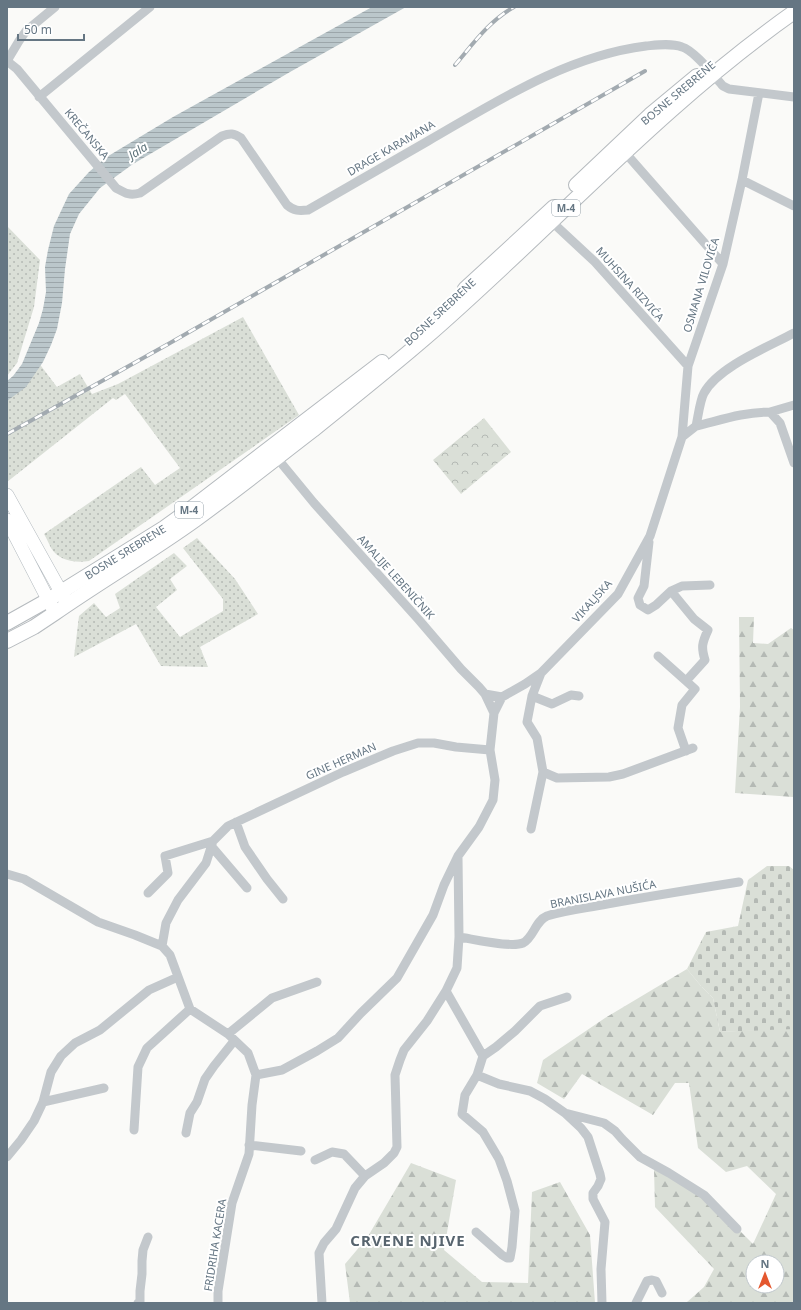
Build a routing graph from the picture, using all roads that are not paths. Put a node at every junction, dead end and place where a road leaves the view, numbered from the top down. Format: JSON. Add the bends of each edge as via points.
{"nodes":[{"id":1,"x":55,"y":7,"type":"edge"},
{"id":2,"x":150,"y":7,"type":"edge"},
{"id":3,"x":787,"y":7,"type":"edge"},
{"id":4,"x":794,"y":12,"type":"edge"},
{"id":5,"x":7,"y":61,"type":"edge"},
{"id":6,"x":710,"y":71,"type":"junction"},
{"id":7,"x":759,"y":93,"type":"junction"},
{"id":8,"x":39,"y":96,"type":"junction"},
{"id":9,"x":794,"y":97,"type":"edge"},
{"id":10,"x":626,"y":152,"type":"junction"},
{"id":11,"x":742,"y":180,"type":"junction"},
{"id":12,"x":116,"y":188,"type":"joint"},
{"id":13,"x":794,"y":206,"type":"edge"},
{"id":14,"x":552,"y":222,"type":"junction"},
{"id":15,"x":723,"y":264,"type":"junction"},
{"id":16,"x":794,"y":333,"type":"edge"},
{"id":17,"x":688,"y":366,"type":"junction"},
{"id":18,"x":794,"y":405,"type":"edge"},
{"id":19,"x":770,"y":412,"type":"junction"},
{"id":20,"x":696,"y":426,"type":"junction"},
{"id":21,"x":682,"y":437,"type":"junction"},
{"id":22,"x":277,"y":458,"type":"junction"},
{"id":23,"x":794,"y":462,"type":"edge"},
{"id":24,"x":7,"y":495,"type":"edge"},
{"id":25,"x":7,"y":520,"type":"edge"},
{"id":26,"x":650,"y":536,"type":"junction"},
{"id":27,"x":710,"y":585,"type":"dead end"},
{"id":28,"x":61,"y":591,"type":"junction"},
{"id":29,"x":670,"y":592,"type":"junction"},
{"id":30,"x":48,"y":600,"type":"junction"},
{"id":31,"x":68,"y":604,"type":"junction"},
{"id":32,"x":55,"y":613,"type":"junction"},
{"id":33,"x":7,"y":623,"type":"edge"},
{"id":34,"x":7,"y":641,"type":"edge"},
{"id":35,"x":658,"y":656,"type":"dead end"},
{"id":36,"x":541,"y":673,"type":"junction"},
{"id":37,"x":686,"y":681,"type":"junction"},
{"id":38,"x":485,"y":694,"type":"junction"},
{"id":39,"x":532,"y":696,"type":"junction"},
{"id":40,"x":579,"y":696,"type":"dead end"},
{"id":41,"x":502,"y":697,"type":"junction"},
{"id":42,"x":494,"y":713,"type":"junction"},
{"id":43,"x":490,"y":750,"type":"junction"},
{"id":44,"x":542,"y":772,"type":"junction"},
{"id":45,"x":236,"y":822,"type":"junction"},
{"id":46,"x":531,"y":829,"type":"dead end"},
{"id":47,"x":213,"y":844,"type":"junction"},
{"id":48,"x":458,"y":856,"type":"junction"},
{"id":49,"x":7,"y":874,"type":"edge"},
{"id":50,"x":739,"y":882,"type":"dead end"},
{"id":51,"x":247,"y":888,"type":"dead end"},
{"id":52,"x":148,"y":893,"type":"dead end"},
{"id":53,"x":283,"y":899,"type":"dead end"},
{"id":54,"x":459,"y":936,"type":"junction"},
{"id":55,"x":162,"y":946,"type":"junction"},
{"id":56,"x":178,"y":977,"type":"junction"},
{"id":57,"x":317,"y":982,"type":"dead end"},
{"id":58,"x":446,"y":991,"type":"junction"},
{"id":59,"x":567,"y":997,"type":"dead end"},
{"id":60,"x":190,"y":1009,"type":"junction"},
{"id":61,"x":231,"y":1038,"type":"junction"},
{"id":62,"x":483,"y":1056,"type":"junction"},
{"id":63,"x":256,"y":1075,"type":"junction"},
{"id":64,"x":477,"y":1075,"type":"junction"},
{"id":65,"x":104,"y":1088,"type":"dead end"},
{"id":66,"x":43,"y":1102,"type":"junction"},
{"id":67,"x":565,"y":1113,"type":"junction"},
{"id":68,"x":134,"y":1130,"type":"dead end"},
{"id":69,"x":186,"y":1134,"type":"dead end"},
{"id":70,"x":249,"y":1145,"type":"junction"},
{"id":71,"x":301,"y":1151,"type":"dead end"},
{"id":72,"x":7,"y":1157,"type":"edge"},
{"id":73,"x":315,"y":1160,"type":"dead end"},
{"id":74,"x":365,"y":1176,"type":"junction"},
{"id":75,"x":737,"y":1229,"type":"dead end"},
{"id":76,"x":476,"y":1232,"type":"dead end"},
{"id":77,"x":148,"y":1237,"type":"dead end"},
{"id":78,"x":662,"y":1293,"type":"dead end"},
{"id":79,"x":138,"y":1303,"type":"edge"},
{"id":80,"x":218,"y":1303,"type":"edge"},
{"id":81,"x":322,"y":1303,"type":"edge"},
{"id":82,"x":602,"y":1303,"type":"edge"},
{"id":83,"x":636,"y":1303,"type":"edge"}],
"edges":[{"from":1,"to":5,"type":"street","name":"KREČANSKA","via":[[26,31]]},
{"from":2,"to":8,"type":"street"},
{"from":3,"to":6,"type":"main road","name":"BOSNE SREBRENE","number":"M-4","via":[[753,29]]},
{"from":4,"to":6,"type":"main road","name":"BOSNE SREBRENE","number":"M-4"},
{"from":5,"to":8,"type":"street","name":"KREČANSKA"},
{"from":6,"to":7,"type":"street","via":[[729,89]]},
{"from":6,"to":10,"type":"main road","name":"BOSNE SREBRENE","number":"M-4"},
{"from":6,"to":12,"type":"street","name":"DRAGE KARAMANA","via":[[684,47],[671,45],[619,50],[580,63],[535,80],[308,210],[292,210],[287,206],[236,134],[222,136],[140,193],[133,195]]},
{"from":6,"to":28,"type":"main road","name":"BOSNE SREBRENE","number":"M-4","via":[[645,120],[424,329],[189,510]]},
{"from":7,"to":9,"type":"street"},
{"from":7,"to":11,"type":"street","name":"OSMANA VILOVIĆA"},
{"from":8,"to":12,"type":"street","name":"KREČANSKA"},
{"from":10,"to":14,"type":"main road","name":"BOSNE SREBRENE","number":"M-4"},
{"from":10,"to":15,"type":"street"},
{"from":11,"to":13,"type":"street"},
{"from":11,"to":15,"type":"street","name":"OSMANA VILOVIĆA"},
{"from":14,"to":17,"type":"street","name":"MUHSINA RIZVIĆA","via":[[595,262]]},
{"from":14,"to":22,"type":"main road","name":"BOSNE SREBRENE","number":"M-4","via":[[425,338]]},
{"from":15,"to":17,"type":"street","name":"OSMANA VILOVIĆA"},
{"from":16,"to":20,"type":"street","via":[[717,376],[704,393]]},
{"from":17,"to":21,"type":"street","name":"OSMANA VILOVIĆA"},
{"from":18,"to":19,"type":"street"},
{"from":19,"to":20,"type":"street","via":[[754,412]]},
{"from":19,"to":23,"type":"street","via":[[780,423]]},
{"from":20,"to":21,"type":"street"},
{"from":21,"to":26,"type":"street","name":"VIKALJSKA"},
{"from":22,"to":31,"type":"main road","name":"BOSNE SREBRENE","number":"M-4","via":[[195,520]]},
{"from":22,"to":38,"type":"street","name":"AMALIJE LEBENIČNIK","via":[[461,670]]},
{"from":24,"to":28,"type":"main road"},
{"from":25,"to":30,"type":"main road"},
{"from":26,"to":29,"type":"street","name":"VIKALJSKA","via":[[644,586],[638,598],[640,605],[648,610]]},
{"from":26,"to":36,"type":"street","name":"VIKALJSKA","via":[[618,594]]},
{"from":27,"to":29,"type":"street","name":"VIKALJSKA","via":[[682,586]]},
{"from":28,"to":30,"type":"main road","name":"BOSNE SREBRENE","number":"M-4"},
{"from":28,"to":31,"type":"main road"},
{"from":29,"to":37,"type":"street","via":[[694,619],[708,630],[702,651],[705,660]]},
{"from":30,"to":32,"type":"main road"},
{"from":30,"to":33,"type":"main road","number":"M-4"},
{"from":31,"to":32,"type":"main road","number":"M-4"},
{"from":32,"to":34,"type":"main road","number":"M-4"},
{"from":35,"to":37,"type":"street"},
{"from":36,"to":39,"type":"street","name":"VIKALJSKA"},
{"from":36,"to":41,"type":"street","name":"VIKALJSKA"},
{"from":37,"to":44,"type":"street","via":[[695,689],[682,705],[678,728],[689,749],[609,777],[557,778]]},
{"from":38,"to":41,"type":"street"},
{"from":38,"to":42,"type":"street","name":"AMALIJE LEBENIČNIK"},
{"from":39,"to":40,"type":"street","via":[[552,704],[571,695]]},
{"from":39,"to":44,"type":"street","name":"VIKALJSKA","via":[[527,722],[538,738]]},
{"from":41,"to":42,"type":"street"},
{"from":42,"to":43,"type":"street"},
{"from":43,"to":45,"type":"street","name":"GINE HERMAN","via":[[418,743],[343,772]]},
{"from":43,"to":48,"type":"street","via":[[495,780],[493,800],[479,827]]},
{"from":44,"to":46,"type":"street","name":"VIKALJSKA"},
{"from":45,"to":47,"type":"street","name":"GINE HERMAN","via":[[228,826]]},
{"from":45,"to":53,"type":"street","via":[[244,847]]},
{"from":47,"to":51,"type":"street"},
{"from":47,"to":52,"type":"street","name":"GINE HERMAN","via":[[165,856],[168,873]]},
{"from":47,"to":55,"type":"street","name":"GINE HERMAN","via":[[206,863],[178,900],[166,924]]},
{"from":48,"to":54,"type":"street"},
{"from":48,"to":63,"type":"street","via":[[433,915],[397,978],[338,1038],[282,1070]]},
{"from":49,"to":55,"type":"street","via":[[24,879],[98,922]]},
{"from":50,"to":54,"type":"street","name":"BRANISLAVA NUŠIĆA","via":[[545,917],[522,943],[508,944]]},
{"from":54,"to":58,"type":"street","via":[[457,968]]},
{"from":55,"to":56,"type":"street","via":[[170,955]]},
{"from":56,"to":60,"type":"street"},
{"from":56,"to":66,"type":"street","via":[[150,990],[100,1030],[75,1043],[61,1056],[52,1072]]},
{"from":57,"to":61,"type":"street","via":[[272,998]]},
{"from":58,"to":62,"type":"street"},
{"from":58,"to":74,"type":"street","via":[[404,1050],[395,1074],[394,1153]]},
{"from":59,"to":62,"type":"street","via":[[540,1006],[515,1031]]},
{"from":60,"to":61,"type":"street"},
{"from":60,"to":68,"type":"street","via":[[147,1048],[138,1067]]},
{"from":61,"to":63,"type":"street","via":[[248,1053]]},
{"from":61,"to":69,"type":"street","via":[[205,1079],[190,1113]]},
{"from":62,"to":64,"type":"street"},
{"from":63,"to":70,"type":"street","name":"FRIDRIHA KACERA"},
{"from":64,"to":67,"type":"street","via":[[499,1084],[530,1091]]},
{"from":64,"to":76,"type":"street","via":[[465,1095],[462,1114],[483,1132],[499,1159],[507,1181],[515,1211],[510,1258],[502,1255]]},
{"from":65,"to":66,"type":"street"},
{"from":66,"to":72,"type":"street","via":[[34,1121]]},
{"from":67,"to":75,"type":"street","via":[[604,1123],[640,1157],[704,1195]]},
{"from":67,"to":82,"type":"street","via":[[588,1137],[601,1178],[593,1193],[593,1199],[605,1222],[601,1269]]},
{"from":70,"to":71,"type":"street"},
{"from":70,"to":80,"type":"street","name":"FRIDRIHA KACERA","via":[[249,1154],[232,1203]]},
{"from":73,"to":74,"type":"street","via":[[332,1152],[344,1154]]},
{"from":74,"to":81,"type":"street","via":[[355,1188],[336,1229],[319,1253]]},
{"from":77,"to":79,"type":"street","via":[[143,1250]]},
{"from":78,"to":83,"type":"street","via":[[656,1281],[647,1281]]}]}
